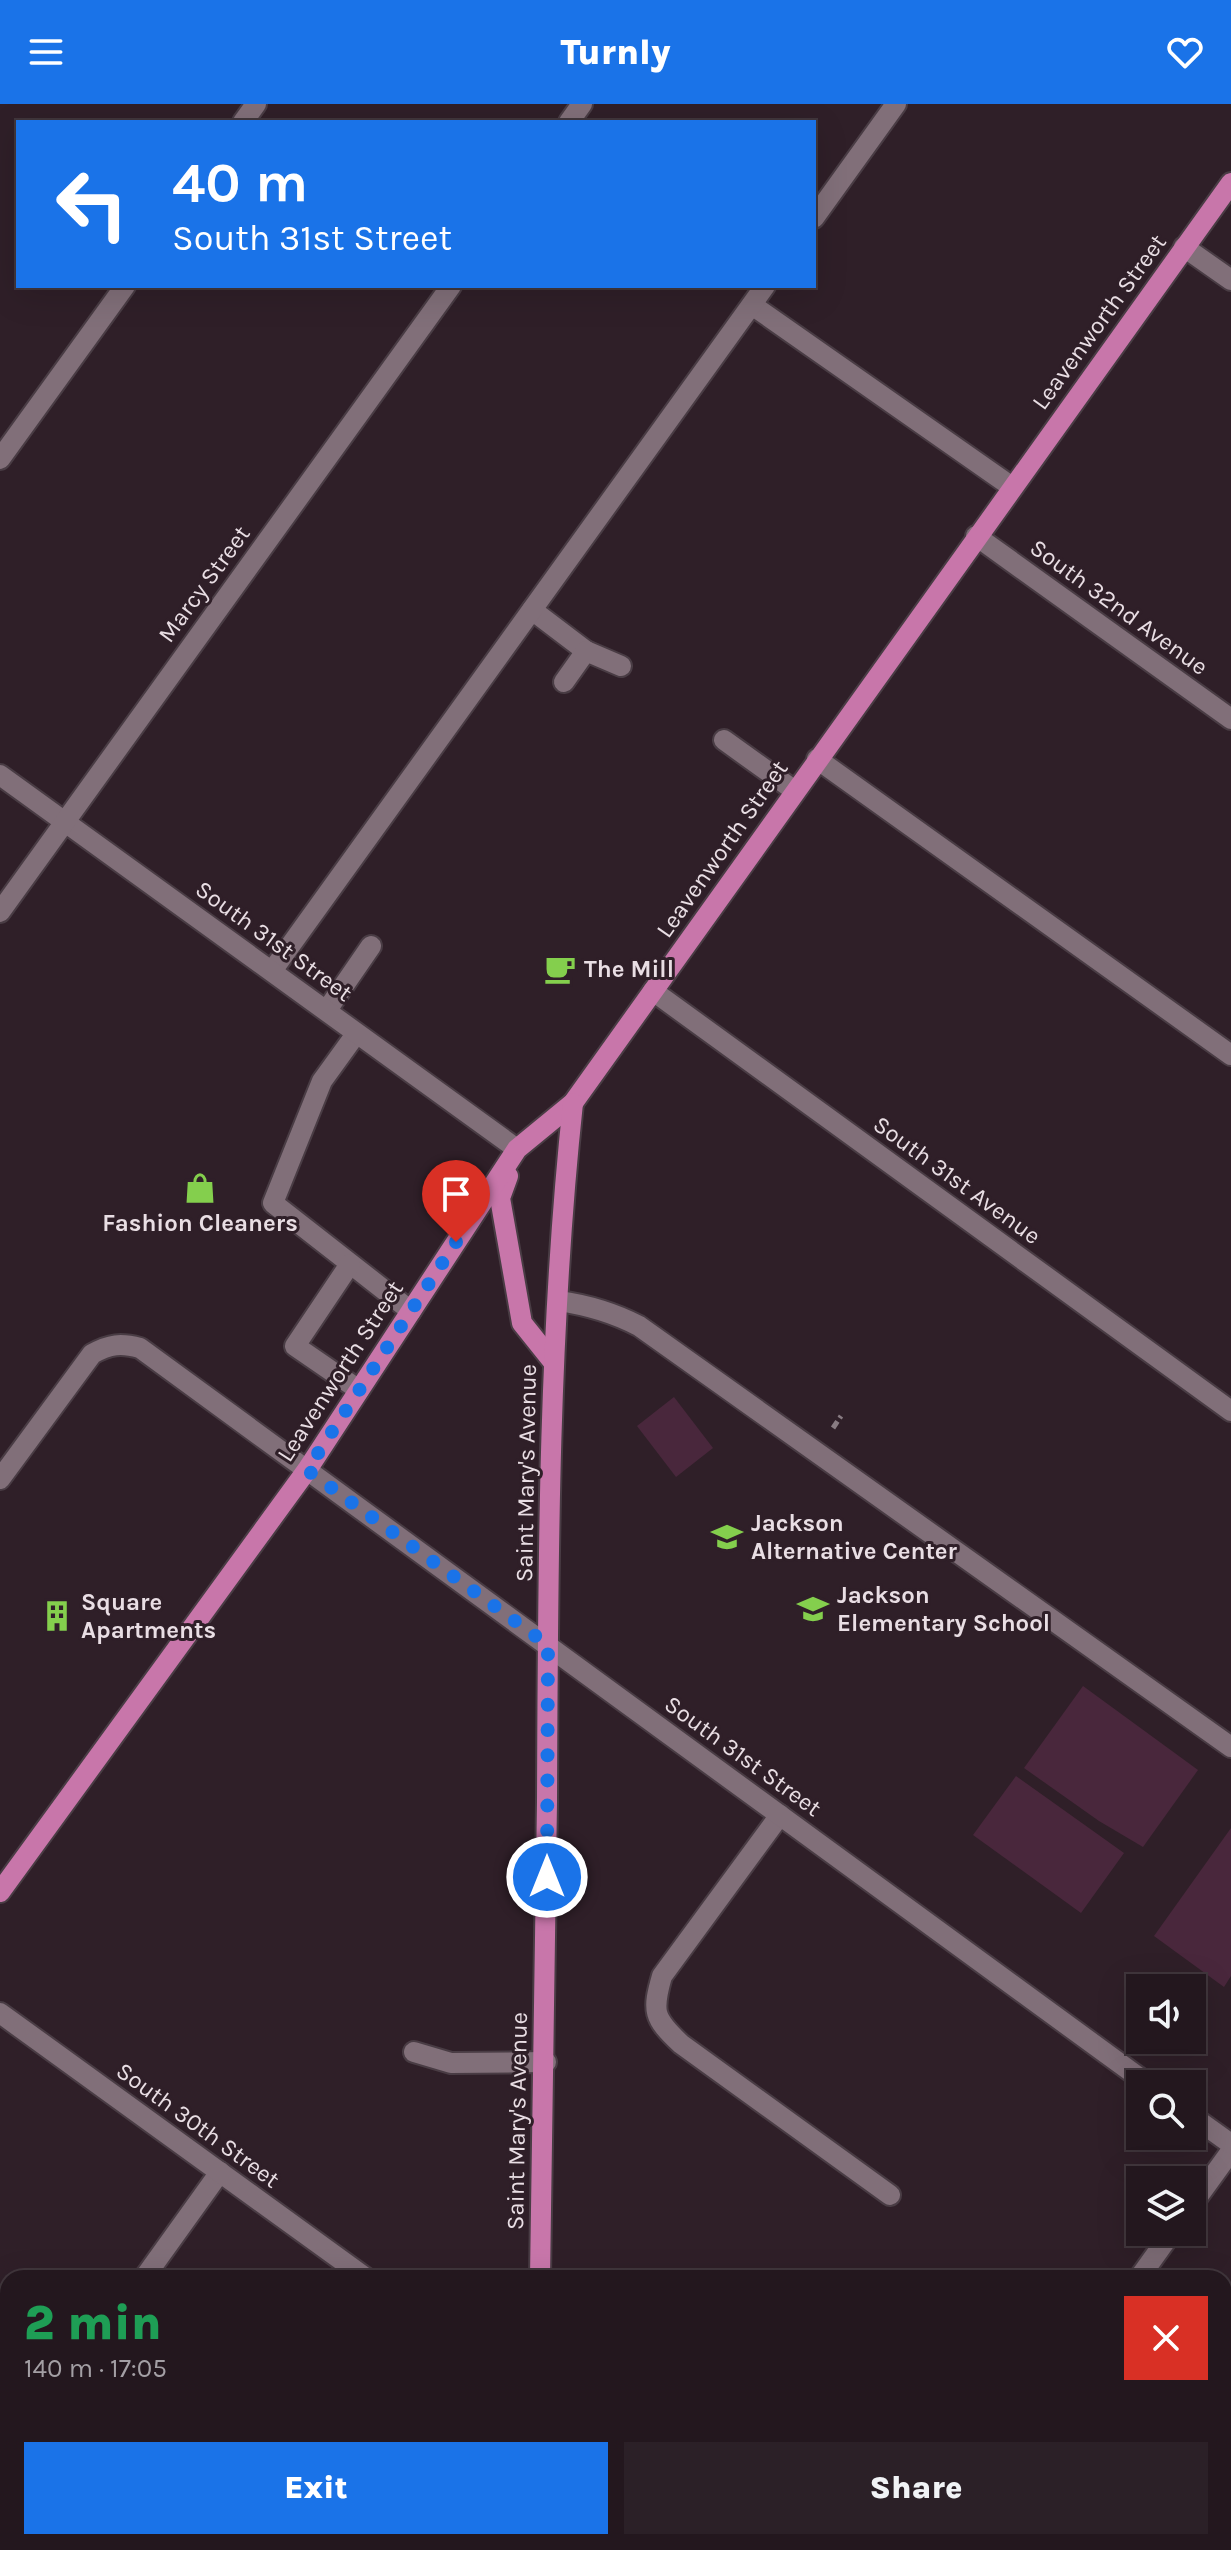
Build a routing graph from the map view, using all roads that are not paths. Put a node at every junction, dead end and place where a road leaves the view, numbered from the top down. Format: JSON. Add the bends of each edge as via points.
{"nodes":[{"id":1,"x":896,"y":104,"type":"edge"},
{"id":2,"x":1231,"y":183,"type":"edge"},
{"id":3,"x":816,"y":215,"type":"edge"},
{"id":4,"x":1184,"y":247,"type":"junction"},
{"id":5,"x":1231,"y":280,"type":"edge"},
{"id":6,"x":124,"y":288,"type":"edge"},
{"id":7,"x":450,"y":288,"type":"edge"},
{"id":8,"x":764,"y":288,"type":"edge"},
{"id":9,"x":752,"y":305,"type":"junction"},
{"id":10,"x":0,"y":459,"type":"edge"},
{"id":11,"x":1012,"y":487,"type":"junction"},
{"id":12,"x":976,"y":536,"type":"junction"},
{"id":13,"x":532,"y":610,"type":"junction"},
{"id":14,"x":586,"y":651,"type":"junction"},
{"id":15,"x":621,"y":666,"type":"dead end"},
{"id":16,"x":564,"y":682,"type":"dead end"},
{"id":17,"x":1231,"y":719,"type":"edge"},
{"id":18,"x":724,"y":740,"type":"dead end"},
{"id":19,"x":817,"y":759,"type":"junction"},
{"id":20,"x":0,"y":775,"type":"edge"},
{"id":21,"x":795,"y":791,"type":"junction"},
{"id":22,"x":65,"y":822,"type":"junction"},
{"id":23,"x":0,"y":912,"type":"edge"},
{"id":24,"x":371,"y":946,"type":"dead end"},
{"id":25,"x":272,"y":971,"type":"junction"},
{"id":26,"x":653,"y":991,"type":"junction"},
{"id":27,"x":327,"y":1010,"type":"junction"},
{"id":28,"x":356,"y":1034,"type":"junction"},
{"id":29,"x":1231,"y":1055,"type":"edge"},
{"id":30,"x":573,"y":1103,"type":"junction"},
{"id":31,"x":517,"y":1149,"type":"junction"},
{"id":32,"x":350,"y":1264,"type":"junction"},
{"id":33,"x":558,"y":1301,"type":"junction"},
{"id":34,"x":411,"y":1311,"type":"junction"},
{"id":35,"x":554,"y":1363,"type":"junction"},
{"id":36,"x":359,"y":1390,"type":"junction"},
{"id":37,"x":1231,"y":1411,"type":"edge"},
{"id":38,"x":307,"y":1470,"type":"junction"},
{"id":39,"x":0,"y":1479,"type":"edge"},
{"id":40,"x":548,"y":1645,"type":"junction"},
{"id":41,"x":1231,"y":1747,"type":"edge"},
{"id":42,"x":780,"y":1815,"type":"junction"},
{"id":43,"x":0,"y":1892,"type":"edge"},
{"id":44,"x":0,"y":2013,"type":"edge"},
{"id":45,"x":414,"y":2052,"type":"dead end"},
{"id":46,"x":546,"y":2062,"type":"junction"},
{"id":47,"x":1129,"y":2070,"type":"edge"},
{"id":48,"x":1206,"y":2126,"type":"edge"},
{"id":49,"x":1231,"y":2144,"type":"edge"},
{"id":50,"x":1231,"y":2151,"type":"edge"},
{"id":51,"x":220,"y":2172,"type":"junction"},
{"id":52,"x":1206,"y":2186,"type":"edge"},
{"id":53,"x":890,"y":2195,"type":"dead end"},
{"id":54,"x":1162,"y":2246,"type":"edge"},
{"id":55,"x":150,"y":2270,"type":"edge"},
{"id":56,"x":355,"y":2270,"type":"edge"},
{"id":57,"x":540,"y":2270,"type":"edge"},
{"id":58,"x":1145,"y":2270,"type":"edge"}],
"edges":[{"from":1,"to":3,"type":"street"},
{"from":2,"to":4,"type":"main road","name":"Leavenworth Street"},
{"from":4,"to":5,"type":"street"},
{"from":4,"to":11,"type":"main road","name":"Leavenworth Street"},
{"from":6,"to":10,"type":"street"},
{"from":7,"to":22,"type":"street","name":"Marcy Street"},
{"from":8,"to":9,"type":"street"},
{"from":9,"to":11,"type":"street"},
{"from":9,"to":13,"type":"street"},
{"from":11,"to":12,"type":"main road","name":"Leavenworth Street"},
{"from":12,"to":17,"type":"street","name":"South 32nd Avenue"},
{"from":12,"to":19,"type":"main road","name":"Leavenworth Street"},
{"from":13,"to":14,"type":"street"},
{"from":13,"to":25,"type":"street"},
{"from":14,"to":15,"type":"street"},
{"from":14,"to":16,"type":"street"},
{"from":18,"to":21,"type":"street"},
{"from":19,"to":21,"type":"main road","name":"Leavenworth Street"},
{"from":19,"to":29,"type":"street"},
{"from":20,"to":22,"type":"street","name":"South 31st Street"},
{"from":21,"to":26,"type":"main road","name":"Leavenworth Street"},
{"from":22,"to":23,"type":"street","name":"Marcy Street"},
{"from":22,"to":25,"type":"street","name":"South 31st Street"},
{"from":24,"to":27,"type":"street"},
{"from":25,"to":27,"type":"street","name":"South 31st Street"},
{"from":26,"to":30,"type":"main road","name":"Leavenworth Street"},
{"from":26,"to":37,"type":"street","name":"South 31st Avenue"},
{"from":27,"to":28,"type":"street","name":"South 31st Street"},
{"from":28,"to":31,"type":"street","name":"South 31st Street"},
{"from":28,"to":32,"type":"street","via":[[322,1081],[273,1203]]},
{"from":30,"to":31,"type":"main road","name":"Leavenworth Street"},
{"from":30,"to":33,"type":"main road","name":"Saint Mary's Avenue"},
{"from":31,"to":34,"type":"main road","name":"Leavenworth Street"},
{"from":31,"to":35,"type":"main road","via":[[500,1198],[522,1323]]},
{"from":32,"to":34,"type":"street"},
{"from":32,"to":36,"type":"street","via":[[295,1346]]},
{"from":33,"to":35,"type":"main road","name":"Saint Mary's Avenue"},
{"from":33,"to":41,"type":"street","via":[[613,1313],[639,1326]]},
{"from":34,"to":36,"type":"main road","name":"Leavenworth Street"},
{"from":35,"to":40,"type":"main road","name":"Saint Mary's Avenue"},
{"from":36,"to":38,"type":"main road","name":"Leavenworth Street"},
{"from":38,"to":39,"type":"street","name":"South 31st Street","via":[[140,1348],[124,1344],[92,1354]]},
{"from":38,"to":40,"type":"street","name":"South 31st Street"},
{"from":38,"to":43,"type":"main road","name":"Leavenworth Street"},
{"from":40,"to":42,"type":"street","name":"South 31st Street"},
{"from":40,"to":46,"type":"main road","name":"Saint Mary's Avenue"},
{"from":42,"to":47,"type":"street","name":"South 31st Street"},
{"from":42,"to":53,"type":"street","via":[[662,1976],[654,2004],[663,2027],[681,2044]]},
{"from":44,"to":51,"type":"street","name":"South 30th Street"},
{"from":45,"to":46,"type":"street","via":[[451,2063]]},
{"from":46,"to":57,"type":"main road","name":"Saint Mary's Avenue"},
{"from":48,"to":49,"type":"street"},
{"from":50,"to":52,"type":"street"},
{"from":51,"to":55,"type":"street"},
{"from":51,"to":56,"type":"street","name":"South 30th Street"},
{"from":54,"to":58,"type":"street"}]}
